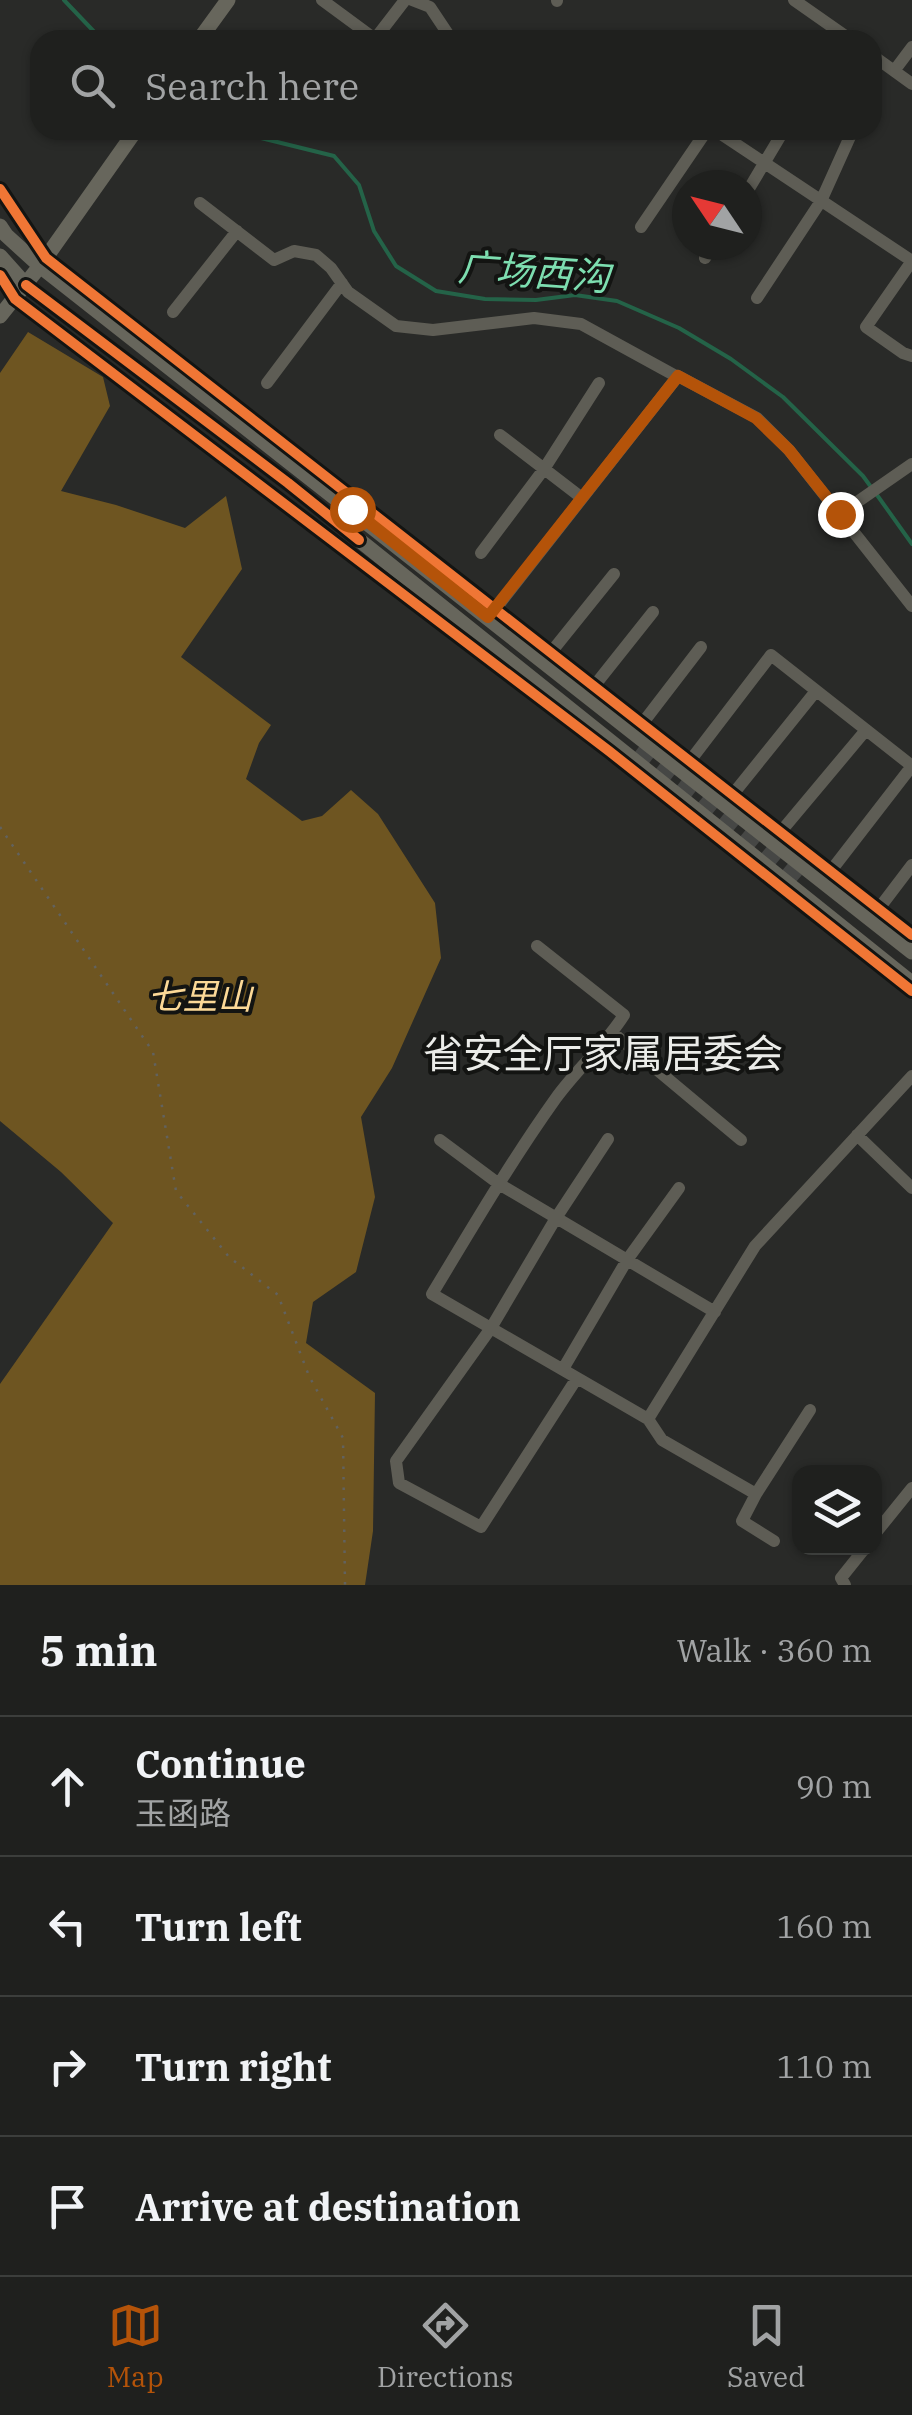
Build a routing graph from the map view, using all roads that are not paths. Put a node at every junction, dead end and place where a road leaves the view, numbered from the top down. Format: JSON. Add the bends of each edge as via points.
{"nodes":[{"id":1,"x":228,"y":0,"type":"edge"},
{"id":2,"x":322,"y":0,"type":"edge"},
{"id":3,"x":408,"y":0,"type":"edge"},
{"id":4,"x":794,"y":0,"type":"edge"},
{"id":5,"x":206,"y":30,"type":"edge"},
{"id":6,"x":363,"y":30,"type":"edge"},
{"id":7,"x":383,"y":30,"type":"edge"},
{"id":8,"x":445,"y":30,"type":"edge"},
{"id":9,"x":829,"y":30,"type":"edge"},
{"id":10,"x":912,"y":47,"type":"edge"},
{"id":11,"x":882,"y":62,"type":"edge"},
{"id":12,"x":894,"y":71,"type":"junction"},
{"id":13,"x":912,"y":84,"type":"edge"},
{"id":14,"x":129,"y":140,"type":"edge"},
{"id":15,"x":699,"y":140,"type":"edge"},
{"id":16,"x":730,"y":140,"type":"edge"},
{"id":17,"x":778,"y":140,"type":"edge"},
{"id":18,"x":848,"y":140,"type":"edge"},
{"id":19,"x":765,"y":164,"type":"junction"},
{"id":20,"x":761,"y":170,"type":"edge"},
{"id":21,"x":821,"y":201,"type":"junction"},
{"id":22,"x":200,"y":204,"type":"dead end"},
{"id":23,"x":0,"y":226,"type":"edge"},
{"id":24,"x":641,"y":227,"type":"dead end"},
{"id":25,"x":237,"y":231,"type":"junction"},
{"id":26,"x":0,"y":256,"type":"edge"},
{"id":27,"x":40,"y":266,"type":"junction"},
{"id":28,"x":342,"y":283,"type":"junction"},
{"id":29,"x":26,"y":284,"type":"junction"},
{"id":30,"x":757,"y":298,"type":"dead end"},
{"id":31,"x":173,"y":312,"type":"dead end"},
{"id":32,"x":0,"y":316,"type":"edge"},
{"id":33,"x":912,"y":356,"type":"edge"},
{"id":34,"x":674,"y":375,"type":"dead end"},
{"id":35,"x":266,"y":383,"type":"dead end"},
{"id":36,"x":599,"y":383,"type":"dead end"},
{"id":37,"x":500,"y":435,"type":"dead end"},
{"id":38,"x":912,"y":464,"type":"edge"},
{"id":39,"x":544,"y":469,"type":"junction"},
{"id":40,"x":582,"y":498,"type":"junction"},
{"id":41,"x":840,"y":514,"type":"junction"},
{"id":42,"x":482,"y":553,"type":"dead end"},
{"id":43,"x":614,"y":574,"type":"dead end"},
{"id":44,"x":912,"y":606,"type":"edge"},
{"id":45,"x":654,"y":612,"type":"dead end"},
{"id":46,"x":488,"y":617,"type":"junction"},
{"id":47,"x":701,"y":647,"type":"dead end"},
{"id":48,"x":544,"y":660,"type":"junction"},
{"id":49,"x":816,"y":690,"type":"junction"},
{"id":50,"x":587,"y":694,"type":"junction"},
{"id":51,"x":866,"y":730,"type":"junction"},
{"id":52,"x":635,"y":733,"type":"junction"},
{"id":53,"x":912,"y":766,"type":"edge"},
{"id":54,"x":683,"y":770,"type":"junction"},
{"id":55,"x":725,"y":804,"type":"junction"},
{"id":56,"x":772,"y":842,"type":"junction"},
{"id":57,"x":912,"y":865,"type":"edge"},
{"id":58,"x":823,"y":881,"type":"junction"},
{"id":59,"x":872,"y":920,"type":"junction"},
{"id":60,"x":537,"y":946,"type":"dead end"},
{"id":61,"x":912,"y":952,"type":"edge"},
{"id":62,"x":912,"y":983,"type":"edge"},
{"id":63,"x":613,"y":1032,"type":"junction"},
{"id":64,"x":912,"y":1076,"type":"edge"},
{"id":65,"x":857,"y":1135,"type":"junction"},
{"id":66,"x":608,"y":1139,"type":"dead end"},
{"id":67,"x":440,"y":1140,"type":"dead end"},
{"id":68,"x":741,"y":1140,"type":"dead end"},
{"id":69,"x":499,"y":1184,"type":"junction"},
{"id":70,"x":679,"y":1188,"type":"dead end"},
{"id":71,"x":912,"y":1188,"type":"edge"},
{"id":72,"x":556,"y":1218,"type":"junction"},
{"id":73,"x":627,"y":1260,"type":"junction"},
{"id":74,"x":715,"y":1312,"type":"junction"},
{"id":75,"x":491,"y":1328,"type":"junction"},
{"id":76,"x":563,"y":1369,"type":"junction"},
{"id":77,"x":577,"y":1378,"type":"junction"},
{"id":78,"x":810,"y":1410,"type":"dead end"},
{"id":79,"x":648,"y":1419,"type":"junction"},
{"id":80,"x":912,"y":1488,"type":"edge"},
{"id":81,"x":756,"y":1494,"type":"junction"},
{"id":82,"x":882,"y":1525,"type":"edge"},
{"id":83,"x":774,"y":1541,"type":"dead end"},
{"id":84,"x":858,"y":1555,"type":"edge"},
{"id":85,"x":845,"y":1585,"type":"edge"}],
"edges":[{"from":1,"to":5,"type":"main road"},
{"from":2,"to":6,"type":"street"},
{"from":3,"to":7,"type":"street"},
{"from":3,"to":8,"type":"street","via":[[430,7]]},
{"from":4,"to":9,"type":"street"},
{"from":10,"to":12,"type":"street"},
{"from":11,"to":12,"type":"street"},
{"from":12,"to":13,"type":"street"},
{"from":14,"to":27,"type":"main road"},
{"from":15,"to":24,"type":"street"},
{"from":16,"to":19,"type":"street"},
{"from":17,"to":19,"type":"street"},
{"from":18,"to":21,"type":"street"},
{"from":19,"to":20,"type":"street"},
{"from":19,"to":21,"type":"street"},
{"from":21,"to":30,"type":"street"},
{"from":21,"to":33,"type":"street","via":[[912,262],[866,327]]},
{"from":22,"to":25,"type":"street"},
{"from":23,"to":27,"type":"main road"},
{"from":25,"to":28,"type":"street","via":[[274,260],[294,251],[316,255]]},
{"from":25,"to":31,"type":"street"},
{"from":26,"to":29,"type":"main road"},
{"from":27,"to":29,"type":"main road"},
{"from":27,"to":46,"type":"main road"},
{"from":28,"to":34,"type":"street","via":[[396,326],[434,330],[534,318],[582,324]]},
{"from":28,"to":35,"type":"street"},
{"from":29,"to":32,"type":"main road"},
{"from":29,"to":62,"type":"main road","via":[[288,483]]},
{"from":36,"to":39,"type":"street"},
{"from":37,"to":39,"type":"street"},
{"from":38,"to":41,"type":"street"},
{"from":39,"to":40,"type":"street"},
{"from":39,"to":42,"type":"street"},
{"from":40,"to":41,"type":"street","via":[[678,376],[756,418]]},
{"from":40,"to":46,"type":"street"},
{"from":41,"to":44,"type":"street"},
{"from":43,"to":48,"type":"street"},
{"from":45,"to":50,"type":"street"},
{"from":46,"to":48,"type":"main road"},
{"from":47,"to":52,"type":"street"},
{"from":48,"to":50,"type":"main road"},
{"from":49,"to":51,"type":"street"},
{"from":49,"to":54,"type":"street","via":[[771,656]]},
{"from":49,"to":55,"type":"street"},
{"from":50,"to":52,"type":"main road"},
{"from":51,"to":53,"type":"street"},
{"from":51,"to":56,"type":"street"},
{"from":52,"to":54,"type":"main road"},
{"from":53,"to":58,"type":"street"},
{"from":54,"to":55,"type":"main road"},
{"from":55,"to":56,"type":"main road"},
{"from":56,"to":58,"type":"main road"},
{"from":57,"to":59,"type":"street"},
{"from":58,"to":59,"type":"main road"},
{"from":59,"to":61,"type":"main road"},
{"from":60,"to":63,"type":"street","via":[[624,1015]]},
{"from":63,"to":68,"type":"street"},
{"from":63,"to":69,"type":"street","via":[[558,1095]]},
{"from":64,"to":65,"type":"street"},
{"from":65,"to":71,"type":"street"},
{"from":65,"to":74,"type":"street","via":[[756,1246]]},
{"from":66,"to":72,"type":"street"},
{"from":67,"to":69,"type":"street"},
{"from":69,"to":72,"type":"street"},
{"from":69,"to":75,"type":"street","via":[[432,1294]]},
{"from":70,"to":73,"type":"street"},
{"from":72,"to":73,"type":"street"},
{"from":72,"to":75,"type":"street"},
{"from":73,"to":74,"type":"street"},
{"from":73,"to":76,"type":"street"},
{"from":74,"to":79,"type":"street"},
{"from":75,"to":76,"type":"street"},
{"from":75,"to":77,"type":"street","via":[[396,1461],[399,1483],[481,1527]]},
{"from":76,"to":77,"type":"street"},
{"from":77,"to":79,"type":"street"},
{"from":78,"to":81,"type":"street"},
{"from":79,"to":81,"type":"street","via":[[662,1440]]},
{"from":80,"to":82,"type":"street"},
{"from":81,"to":83,"type":"street","via":[[742,1521]]},
{"from":84,"to":85,"type":"street","via":[[840,1578]]}]}
